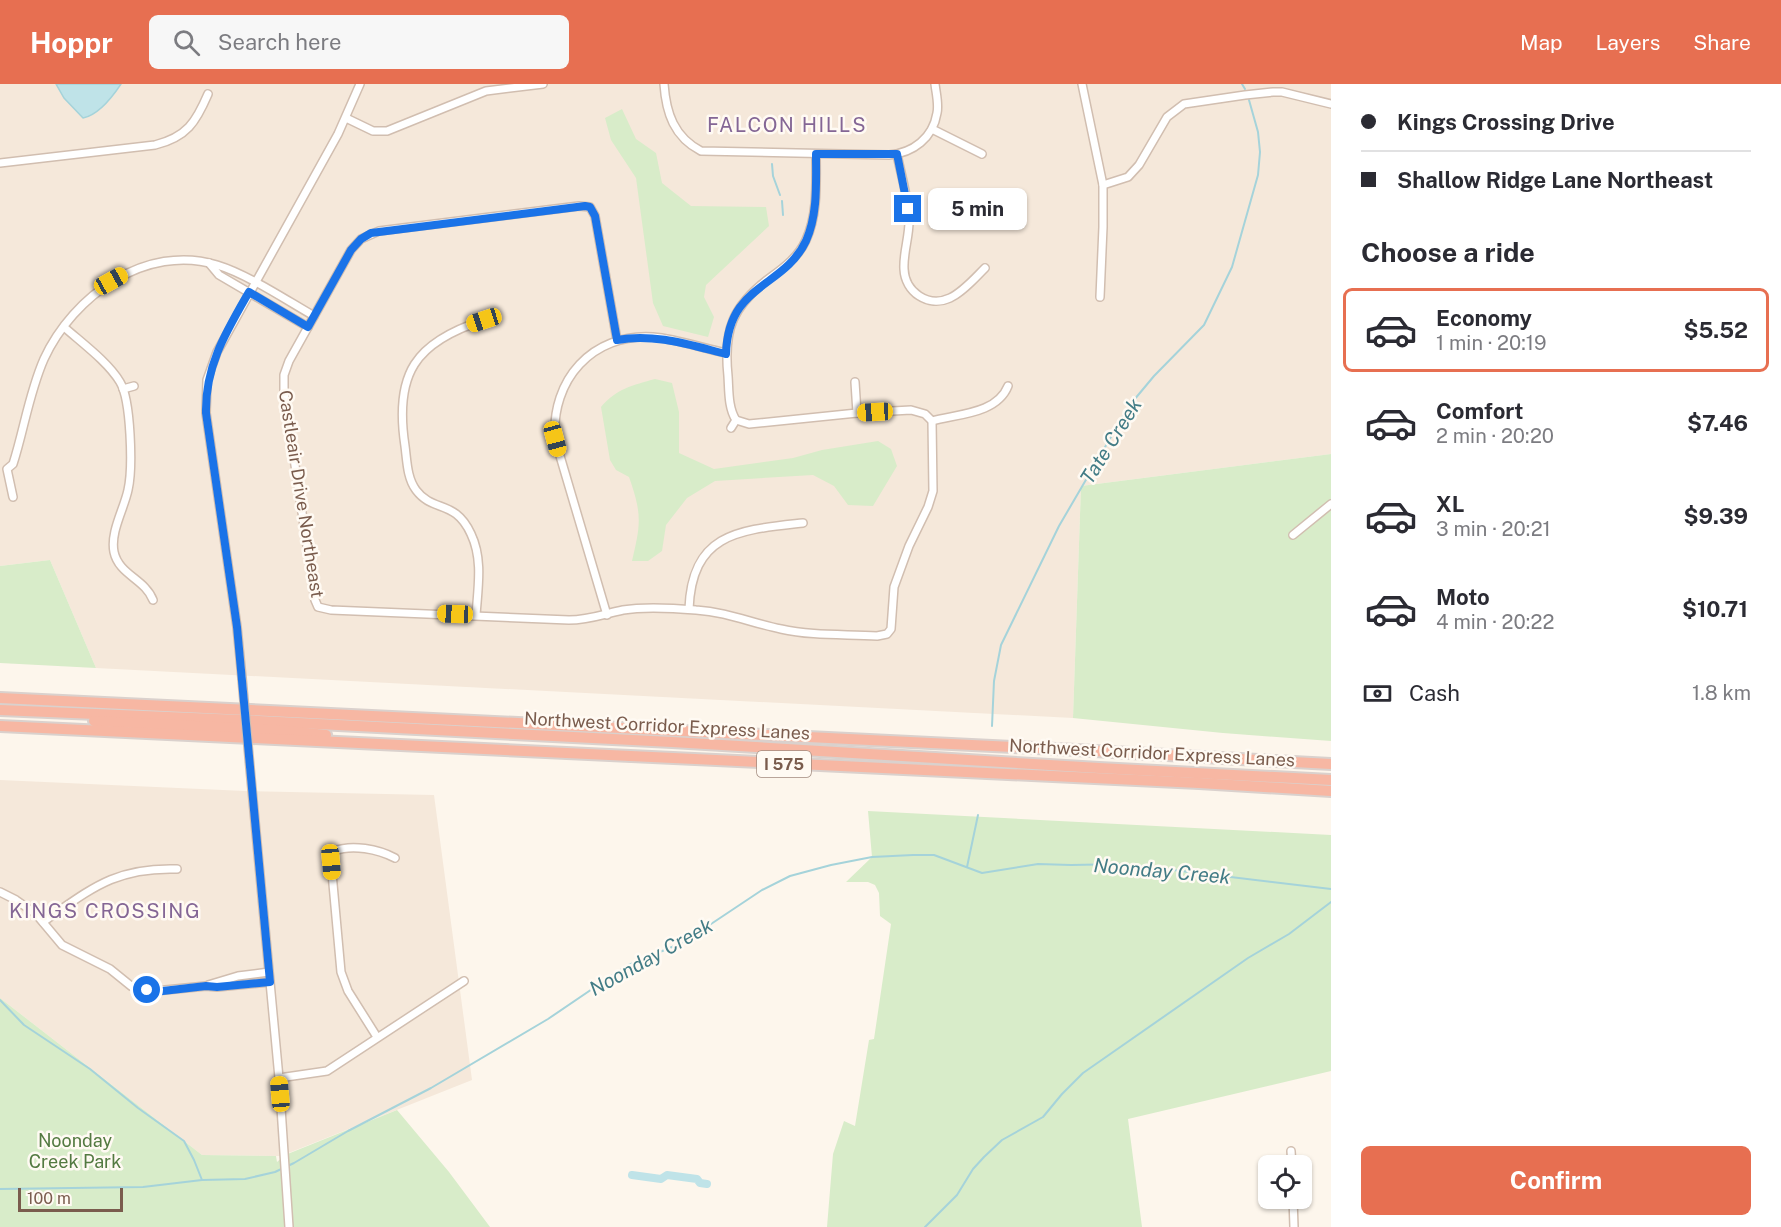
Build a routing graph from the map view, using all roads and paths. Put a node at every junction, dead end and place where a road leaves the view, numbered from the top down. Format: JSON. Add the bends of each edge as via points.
{"nodes":[{"id":1,"x":360,"y":84,"type":"edge"},
{"id":2,"x":543,"y":84,"type":"edge"},
{"id":3,"x":664,"y":84,"type":"edge"},
{"id":4,"x":935,"y":84,"type":"edge"},
{"id":5,"x":1082,"y":84,"type":"edge"},
{"id":6,"x":208,"y":94,"type":"dead end"},
{"id":7,"x":1331,"y":104,"type":"edge"},
{"id":8,"x":346,"y":118,"type":"junction"},
{"id":9,"x":932,"y":129,"type":"junction"},
{"id":10,"x":816,"y":154,"type":"junction"},
{"id":11,"x":897,"y":154,"type":"junction"},
{"id":12,"x":982,"y":154,"type":"dead end"},
{"id":13,"x":0,"y":163,"type":"edge"},
{"id":14,"x":1103,"y":185,"type":"junction"},
{"id":15,"x":208,"y":263,"type":"junction"},
{"id":16,"x":985,"y":268,"type":"dead end"},
{"id":17,"x":255,"y":283,"type":"junction"},
{"id":18,"x":249,"y":292,"type":"junction"},
{"id":19,"x":1100,"y":297,"type":"dead end"},
{"id":20,"x":314,"y":316,"type":"junction"},
{"id":21,"x":484,"y":320,"type":"dead end"},
{"id":22,"x":64,"y":327,"type":"junction"},
{"id":23,"x":308,"y":327,"type":"junction"},
{"id":24,"x":617,"y":340,"type":"junction"},
{"id":25,"x":726,"y":354,"type":"junction"},
{"id":26,"x":855,"y":382,"type":"dead end"},
{"id":27,"x":134,"y":386,"type":"dead end"},
{"id":28,"x":1008,"y":386,"type":"dead end"},
{"id":29,"x":123,"y":389,"type":"junction"},
{"id":30,"x":857,"y":413,"type":"junction"},
{"id":31,"x":736,"y":420,"type":"junction"},
{"id":32,"x":932,"y":421,"type":"junction"},
{"id":33,"x":731,"y":428,"type":"dead end"},
{"id":34,"x":4,"y":469,"type":"edge"},
{"id":35,"x":13,"y":497,"type":"dead end"},
{"id":36,"x":1331,"y":504,"type":"edge"},
{"id":37,"x":803,"y":523,"type":"dead end"},
{"id":38,"x":1293,"y":534,"type":"dead end"},
{"id":39,"x":153,"y":600,"type":"dead end"},
{"id":40,"x":689,"y":609,"type":"junction"},
{"id":41,"x":476,"y":615,"type":"junction"},
{"id":42,"x":607,"y":615,"type":"junction"},
{"id":43,"x":887,"y":634,"type":"junction"},
{"id":44,"x":894,"y":639,"type":"dead end"},
{"id":45,"x":0,"y":698,"type":"edge"},
{"id":46,"x":0,"y":712,"type":"edge"},
{"id":47,"x":0,"y":726,"type":"edge"},
{"id":48,"x":470,"y":748,"type":"junction"},
{"id":49,"x":1331,"y":764,"type":"edge"},
{"id":50,"x":1331,"y":780,"type":"edge"},
{"id":51,"x":1331,"y":791,"type":"edge"},
{"id":52,"x":395,"y":858,"type":"dead end"},
{"id":53,"x":177,"y":869,"type":"dead end"},
{"id":54,"x":0,"y":892,"type":"edge"},
{"id":55,"x":43,"y":922,"type":"junction"},
{"id":56,"x":269,"y":972,"type":"junction"},
{"id":57,"x":464,"y":981,"type":"dead end"},
{"id":58,"x":270,"y":982,"type":"junction"},
{"id":59,"x":206,"y":986,"type":"junction"},
{"id":60,"x":377,"y":1038,"type":"junction"},
{"id":61,"x":279,"y":1078,"type":"junction"},
{"id":62,"x":1291,"y":1151,"type":"dead end"},
{"id":63,"x":1291,"y":1155,"type":"edge"},
{"id":64,"x":1293,"y":1209,"type":"edge"},
{"id":65,"x":289,"y":1227,"type":"edge"},
{"id":66,"x":1294,"y":1227,"type":"edge"}],
"edges":[{"from":1,"to":8,"type":"street"},
{"from":2,"to":8,"type":"street","via":[[486,90],[383,131],[368,129]]},
{"from":3,"to":10,"type":"street","via":[[665,104],[676,128],[701,151]]},
{"from":4,"to":9,"type":"street","via":[[937,113]]},
{"from":5,"to":14,"type":"street"},
{"from":6,"to":13,"type":"street","via":[[194,123],[171,141]]},
{"from":7,"to":14,"type":"street","via":[[1273,92],[1184,104],[1167,117],[1128,177]]},
{"from":8,"to":17,"type":"street"},
{"from":9,"to":11,"type":"street","via":[[918,146]]},
{"from":9,"to":12,"type":"street"},
{"from":10,"to":11,"type":"street"},
{"from":10,"to":25,"type":"street","via":[[815,206],[805,242],[788,264],[737,310],[728,332]]},
{"from":11,"to":16,"type":"street","via":[[909,220],[903,270],[908,286],[926,299],[949,299]]},
{"from":14,"to":19,"type":"street"},
{"from":15,"to":17,"type":"street"},
{"from":15,"to":18,"type":"street"},
{"from":15,"to":22,"type":"street","via":[[171,260],[127,273],[93,295]]},
{"from":17,"to":18,"type":"street"},
{"from":17,"to":20,"type":"street"},
{"from":18,"to":23,"type":"street"},
{"from":18,"to":56,"type":"street","bridge":true,"via":[[217,352],[205,396],[236,616]]},
{"from":20,"to":23,"type":"street","name":"Castleair Drive Northeast"},
{"from":20,"to":24,"type":"street","name":"Castleair Drive Northeast","via":[[356,243],[371,233],[592,205]]},
{"from":21,"to":41,"type":"street","via":[[457,329],[427,349],[406,381],[401,410],[411,482],[423,498],[456,513],[475,544],[479,564]]},
{"from":22,"to":29,"type":"street","via":[[116,376]]},
{"from":22,"to":34,"type":"street","via":[[41,367],[13,464]]},
{"from":23,"to":41,"type":"street","name":"Castleair Drive Northeast","via":[[289,361],[283,382],[316,610]]},
{"from":24,"to":25,"type":"street","via":[[653,338]]},
{"from":24,"to":42,"type":"street","via":[[590,355],[573,372],[560,395],[554,425],[562,466]]},
{"from":25,"to":31,"type":"street","via":[[731,409]]},
{"from":26,"to":30,"type":"street"},
{"from":27,"to":29,"type":"street"},
{"from":28,"to":32,"type":"street","via":[[992,405]]},
{"from":29,"to":39,"type":"street","via":[[131,470],[113,546],[123,570],[147,588]]},
{"from":30,"to":31,"type":"street","via":[[749,424]]},
{"from":30,"to":32,"type":"street","via":[[916,411]]},
{"from":31,"to":33,"type":"street"},
{"from":32,"to":43,"type":"street","via":[[933,491],[898,573]]},
{"from":34,"to":35,"type":"street"},
{"from":36,"to":38,"type":"street"},
{"from":37,"to":40,"type":"street","via":[[751,529],[717,543],[700,565]]},
{"from":40,"to":42,"type":"street","name":"Castleair Drive Northeast","via":[[623,610]]},
{"from":40,"to":43,"type":"street","name":"Castleair Drive Northeast","via":[[739,616],[793,631]]},
{"from":41,"to":42,"type":"street","name":"Castleair Drive Northeast","via":[[569,620]]},
{"from":43,"to":44,"type":"street"},
{"from":45,"to":49,"type":"highway","number":"I 575"},
{"from":46,"to":48,"type":"highway","via":[[277,730]]},
{"from":46,"to":50,"type":"highway","name":"Northwest Corridor Express Lanes","via":[[262,721]]},
{"from":47,"to":48,"type":"highway","number":"I 575"},
{"from":48,"to":51,"type":"highway","number":"I 575"},
{"from":52,"to":60,"type":"street","via":[[378,850],[331,849],[341,972]]},
{"from":53,"to":55,"type":"street","via":[[138,871],[115,877]]},
{"from":54,"to":55,"type":"street","via":[[27,907]]},
{"from":55,"to":59,"type":"street","via":[[62,945],[110,969],[131,986],[154,992]]},
{"from":56,"to":58,"type":"street"},
{"from":56,"to":59,"type":"street"},
{"from":57,"to":60,"type":"street"},
{"from":58,"to":59,"type":"street"},
{"from":58,"to":61,"type":"street"},
{"from":60,"to":61,"type":"street","via":[[327,1071]]},
{"from":61,"to":65,"type":"street"},
{"from":62,"to":63,"type":"street"},
{"from":64,"to":66,"type":"street"}]}
